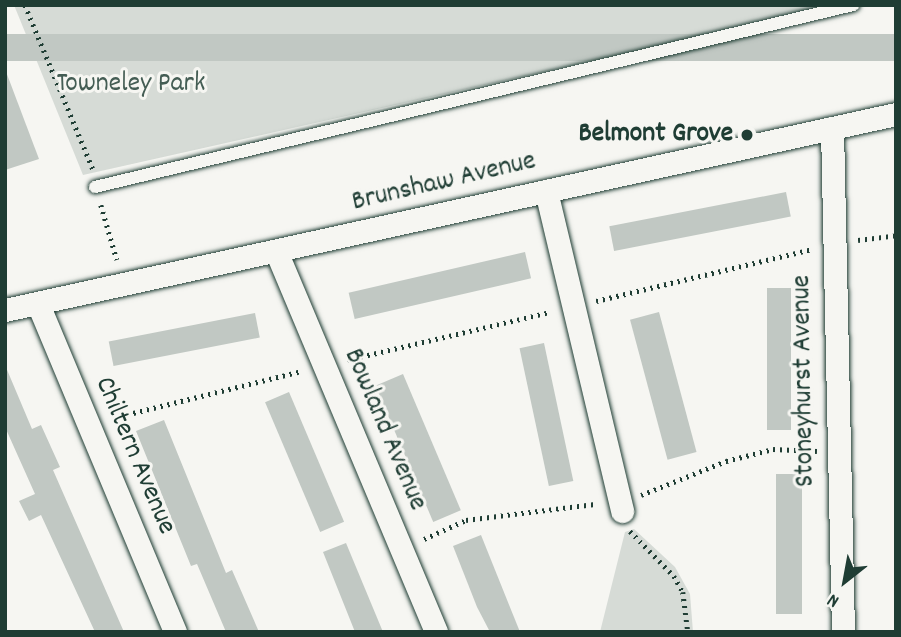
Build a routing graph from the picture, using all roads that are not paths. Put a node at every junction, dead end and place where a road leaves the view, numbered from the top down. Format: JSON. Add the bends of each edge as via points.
{"nodes":[{"id":1,"x":853,"y":5,"type":"edge"},
{"id":2,"x":896,"y":114,"type":"edge"},
{"id":3,"x":832,"y":128,"type":"junction"},
{"id":4,"x":95,"y":187,"type":"road end"},
{"id":5,"x":546,"y":191,"type":"junction"},
{"id":6,"x":276,"y":251,"type":"junction"},
{"id":7,"x":37,"y":303,"type":"junction"},
{"id":8,"x":5,"y":310,"type":"edge"},
{"id":9,"x":621,"y":505,"type":"road end"},
{"id":10,"x":175,"y":632,"type":"edge"},
{"id":11,"x":436,"y":632,"type":"edge"},
{"id":12,"x":843,"y":632,"type":"edge"}],
"edges":[{"from":1,"to":4,"type":"lane"},
{"from":2,"to":3,"type":"street","name":"Brunshaw Avenue"},
{"from":3,"to":5,"type":"street","name":"Brunshaw Avenue"},
{"from":3,"to":12,"type":"street","name":"Stoneyhurst Avenue","via":[[835,452]]},
{"from":5,"to":6,"type":"street","name":"Brunshaw Avenue"},
{"from":5,"to":9,"type":"street"},
{"from":6,"to":7,"type":"street","name":"Brunshaw Avenue"},
{"from":6,"to":11,"type":"street","name":"Bowland Avenue"},
{"from":7,"to":8,"type":"street","name":"Brunshaw Avenue"},
{"from":7,"to":10,"type":"street","name":"Chiltern Avenue"}]}
